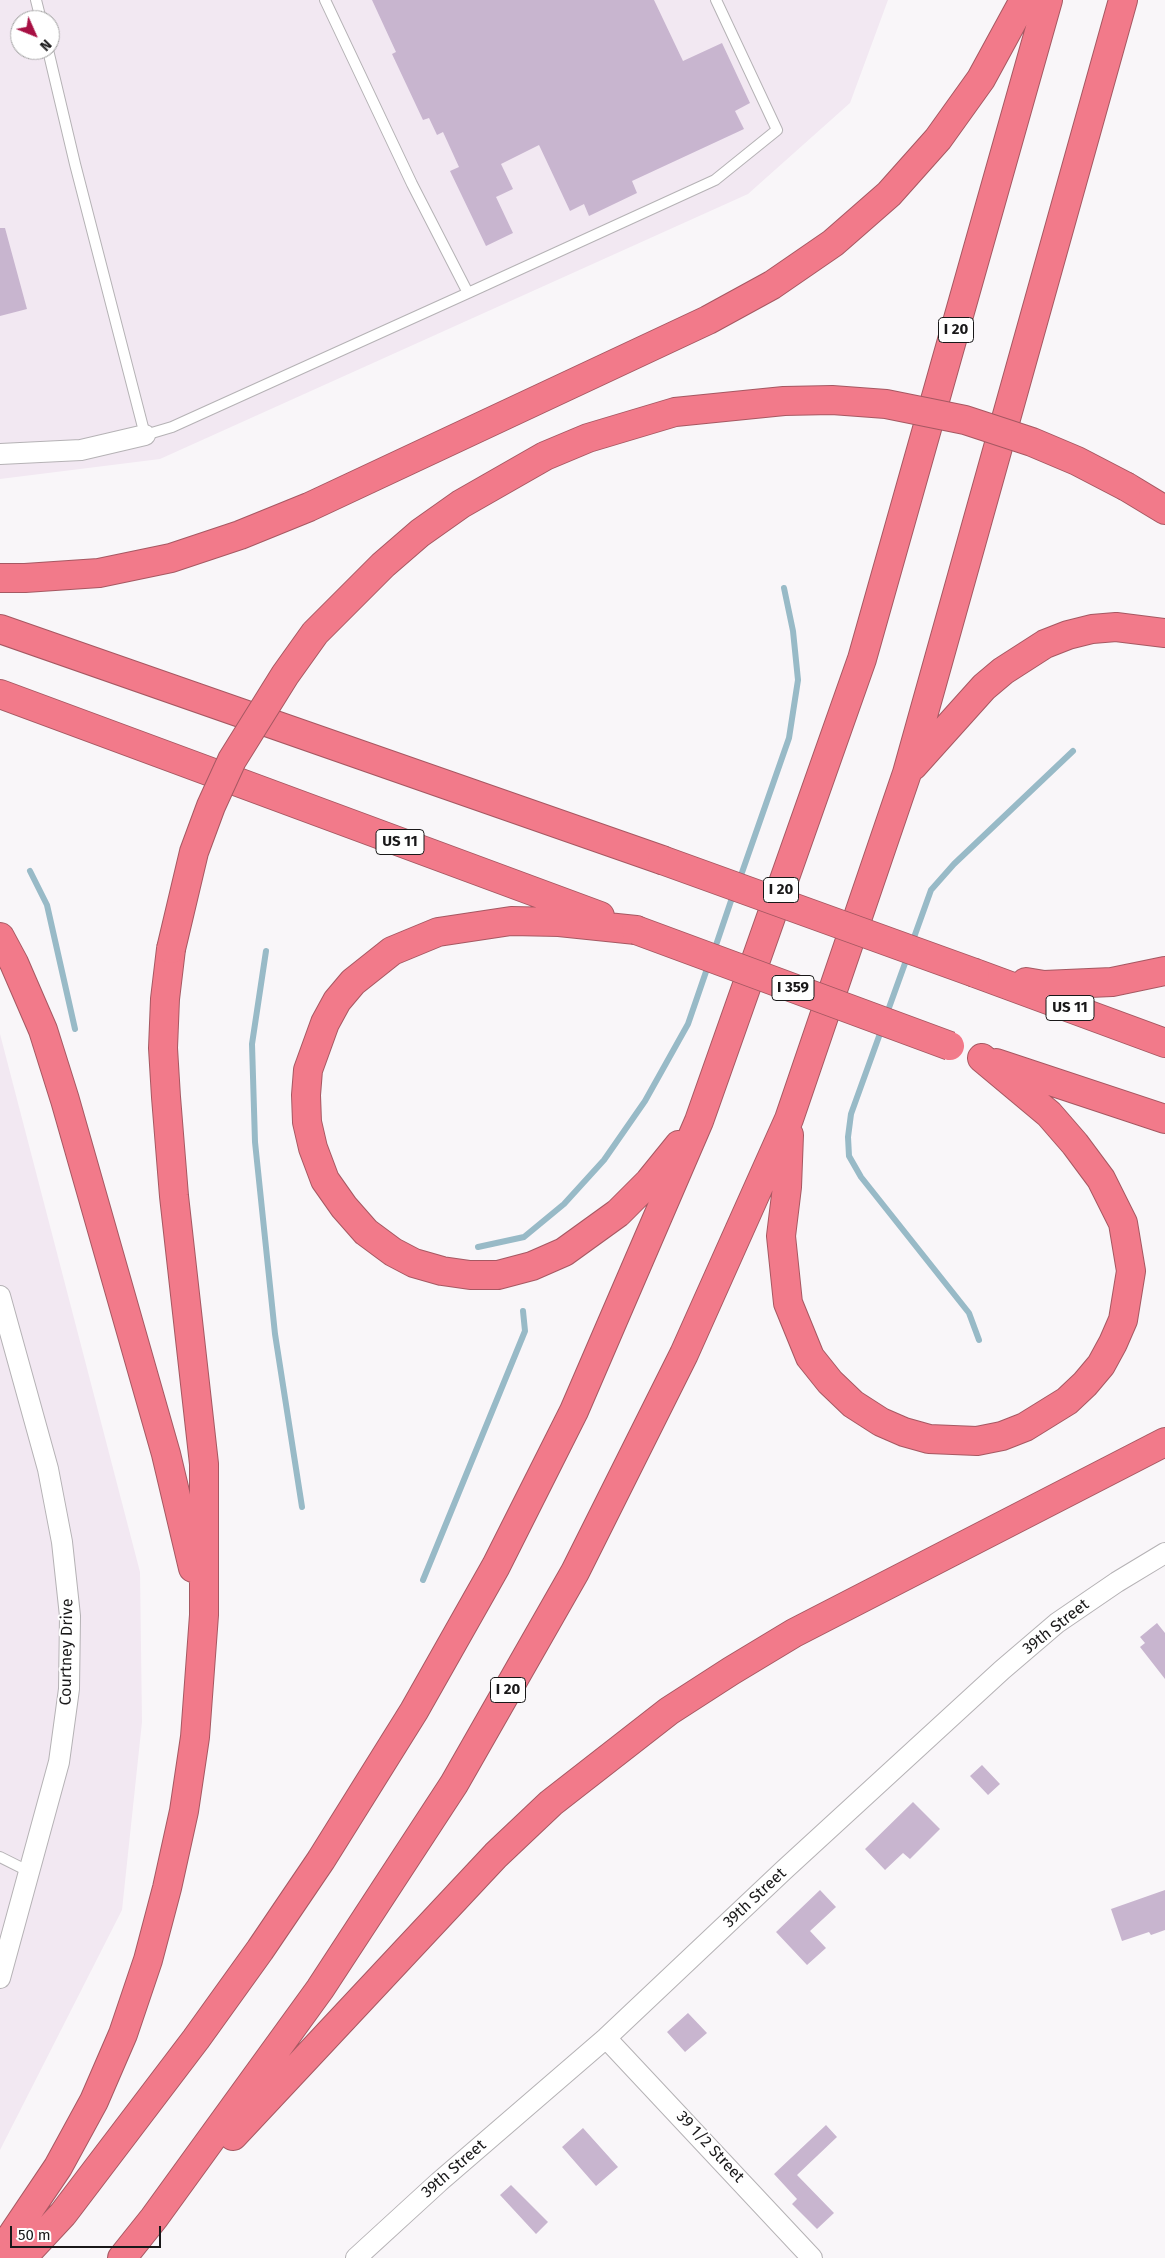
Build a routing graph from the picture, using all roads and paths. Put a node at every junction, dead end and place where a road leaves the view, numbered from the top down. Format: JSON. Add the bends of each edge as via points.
{"nodes":[{"id":1,"x":325,"y":0,"type":"edge"},
{"id":2,"x":716,"y":0,"type":"edge"},
{"id":3,"x":1024,"y":0,"type":"edge"},
{"id":4,"x":1048,"y":0,"type":"edge"},
{"id":5,"x":1123,"y":0,"type":"edge"},
{"id":6,"x":51,"y":60,"type":"edge"},
{"id":7,"x":468,"y":293,"type":"junction"},
{"id":8,"x":145,"y":434,"type":"junction"},
{"id":9,"x":0,"y":454,"type":"edge"},
{"id":10,"x":1165,"y":510,"type":"edge"},
{"id":11,"x":0,"y":578,"type":"edge"},
{"id":12,"x":0,"y":629,"type":"edge"},
{"id":13,"x":1165,"y":633,"type":"edge"},
{"id":14,"x":0,"y":694,"type":"edge"},
{"id":15,"x":907,"y":773,"type":"junction"},
{"id":16,"x":636,"y":930,"type":"junction"},
{"id":17,"x":0,"y":937,"type":"edge"},
{"id":18,"x":1165,"y":971,"type":"edge"},
{"id":19,"x":975,"y":973,"type":"junction"},
{"id":20,"x":1165,"y":1043,"type":"edge"},
{"id":21,"x":982,"y":1058,"type":"junction"},
{"id":22,"x":789,"y":1119,"type":"junction"},
{"id":23,"x":1165,"y":1119,"type":"edge"},
{"id":24,"x":699,"y":1121,"type":"junction"},
{"id":25,"x":0,"y":1296,"type":"edge"},
{"id":26,"x":1165,"y":1442,"type":"edge"},
{"id":27,"x":1165,"y":1553,"type":"edge"},
{"id":28,"x":204,"y":1615,"type":"junction"},
{"id":29,"x":0,"y":1857,"type":"edge"},
{"id":30,"x":30,"y":1872,"type":"junction"},
{"id":31,"x":0,"y":1978,"type":"edge"},
{"id":32,"x":606,"y":2038,"type":"junction"},
{"id":33,"x":154,"y":2218,"type":"junction"},
{"id":34,"x":0,"y":2253,"type":"edge"},
{"id":35,"x":22,"y":2258,"type":"edge"},
{"id":36,"x":122,"y":2258,"type":"edge"},
{"id":37,"x":356,"y":2258,"type":"edge"},
{"id":38,"x":812,"y":2258,"type":"edge"}],
"edges":[{"from":1,"to":7,"type":"lane"},
{"from":2,"to":7,"type":"lane","via":[[777,130],[715,180]]},
{"from":3,"to":11,"type":"highway","via":[[981,79],[938,139],[889,194],[834,243],[772,285],[690,328],[309,507],[240,535],[171,558],[98,572]]},
{"from":4,"to":24,"type":"highway","number":"I 20","via":[[862,659]]},
{"from":5,"to":15,"type":"highway","number":"I 20"},
{"from":6,"to":8,"type":"lane"},
{"from":7,"to":8,"type":"lane","via":[[172,427]]},
{"from":8,"to":9,"type":"street","via":[[81,450]]},
{"from":10,"to":28,"type":"highway","bridge":true,"via":[[1077,461],[1032,442],[965,420],[886,404],[784,401],[675,412],[588,438],[545,456],[461,504],[383,565],[315,633],[232,760],[211,806],[194,852],[171,949],[165,999],[164,1058],[174,1196],[204,1464]]},
{"from":12,"to":19,"type":"highway","number":"US 11","bridge":true},
{"from":13,"to":15,"type":"highway","via":[[1116,627],[1092,629],[1045,644],[984,687]]},
{"from":14,"to":16,"type":"highway","number":"US 11"},
{"from":15,"to":22,"type":"highway","number":"I 20"},
{"from":16,"to":21,"type":"highway","number":"I 359","bridge":true},
{"from":16,"to":24,"type":"highway","via":[[511,921],[438,932],[392,951],[353,982],[337,1002],[315,1046],[308,1070],[306,1095],[307,1122],[313,1148],[325,1180],[344,1207],[366,1232],[393,1252],[414,1263],[442,1271],[498,1275],[532,1266],[564,1252],[588,1236],[618,1213],[649,1182]]},
{"from":17,"to":28,"type":"highway","via":[[43,1030],[66,1100],[166,1454]]},
{"from":18,"to":19,"type":"highway","via":[[1112,982],[1044,985]]},
{"from":19,"to":20,"type":"highway","number":"US 11"},
{"from":21,"to":22,"type":"highway","via":[[1049,1114],[1101,1179],[1123,1224],[1131,1271],[1123,1320],[1100,1365],[1067,1401],[1025,1427],[1002,1436],[978,1441],[929,1439],[888,1426],[853,1404],[810,1357],[788,1303],[784,1270],[781,1236]]},
{"from":21,"to":23,"type":"highway","number":"I 359"},
{"from":22,"to":33,"type":"highway","number":"I 20","via":[[684,1354],[575,1572],[454,1784],[320,1989]]},
{"from":24,"to":35,"type":"highway","number":"I 20","via":[[574,1411],[496,1566],[414,1711],[321,1860],[260,1950],[69,2206]]},
{"from":25,"to":30,"type":"street","name":"Courtney Drive","via":[[48,1470],[62,1542],[70,1616],[70,1689],[60,1762]]},
{"from":26,"to":33,"type":"highway","via":[[794,1633],[669,1711],[610,1756],[551,1803],[496,1855]]},
{"from":27,"to":32,"type":"street","name":"39th Street","via":[[1050,1628],[784,1870]]},
{"from":28,"to":34,"type":"highway","via":[[195,1737],[184,1811],[148,1960],[123,2034],[94,2101],[58,2167]]},
{"from":29,"to":30,"type":"lane"},
{"from":30,"to":31,"type":"street","name":"Courtney Drive"},
{"from":32,"to":37,"type":"street","name":"39th Street"},
{"from":32,"to":38,"type":"street","name":"39 1/2 Street"},
{"from":33,"to":36,"type":"highway","number":"I 20"}]}
